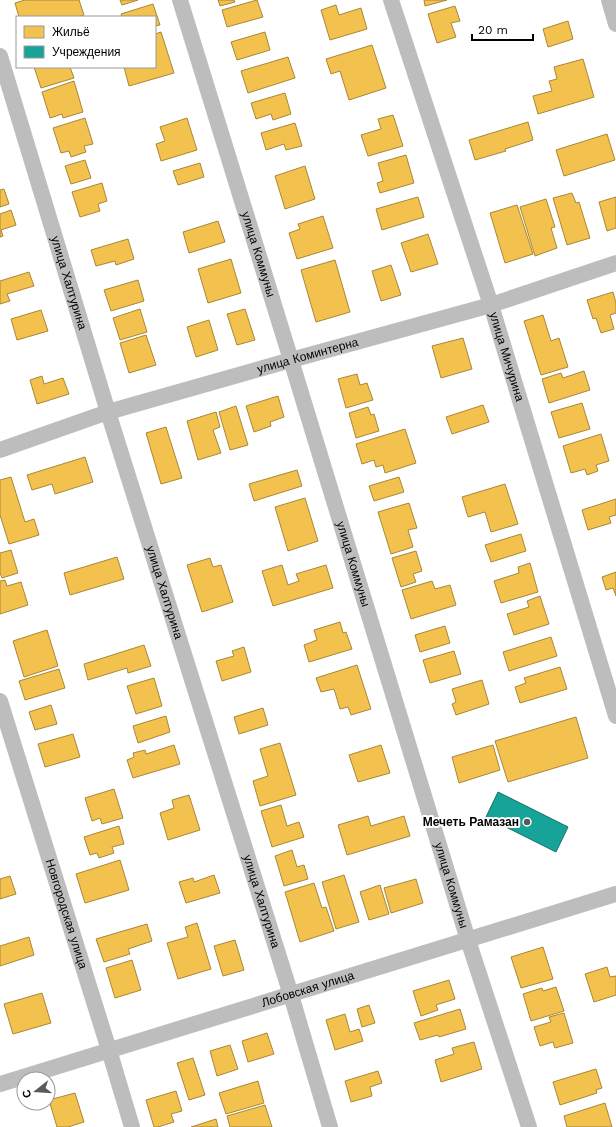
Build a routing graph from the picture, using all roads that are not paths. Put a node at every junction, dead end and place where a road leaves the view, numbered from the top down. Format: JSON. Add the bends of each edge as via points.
{"nodes":[{"id":1,"x":180,"y":0,"type":"edge"},
{"id":2,"x":391,"y":0,"type":"edge"},
{"id":3,"x":609,"y":0,"type":"edge"},
{"id":4,"x":616,"y":24,"type":"edge"},
{"id":5,"x":0,"y":56,"type":"edge"},
{"id":6,"x":616,"y":263,"type":"edge"},
{"id":7,"x":491,"y":305,"type":"junction"},
{"id":8,"x":291,"y":360,"type":"junction"},
{"id":9,"x":108,"y":412,"type":"junction"},
{"id":10,"x":0,"y":450,"type":"edge"},
{"id":11,"x":0,"y":701,"type":"edge"},
{"id":12,"x":616,"y":716,"type":"edge"},
{"id":13,"x":616,"y":894,"type":"edge"},
{"id":14,"x":468,"y":940,"type":"junction"},
{"id":15,"x":291,"y":995,"type":"junction"},
{"id":16,"x":109,"y":1050,"type":"junction"},
{"id":17,"x":0,"y":1084,"type":"edge"},
{"id":18,"x":132,"y":1127,"type":"edge"},
{"id":19,"x":330,"y":1127,"type":"edge"},
{"id":20,"x":529,"y":1127,"type":"edge"}],
"edges":[{"from":1,"to":8,"type":"street","name":"улица Коммуны"},
{"from":2,"to":7,"type":"street","name":"улица Мичурина"},
{"from":3,"to":4,"type":"street"},
{"from":5,"to":9,"type":"street","name":"улица Халтурина"},
{"from":6,"to":7,"type":"street","name":"улица Коминтерна"},
{"from":7,"to":8,"type":"street","name":"улица Коминтерна"},
{"from":7,"to":12,"type":"street","name":"улица Мичурина"},
{"from":8,"to":9,"type":"street","name":"улица Коминтерна"},
{"from":8,"to":14,"type":"street","name":"улица Коммуны"},
{"from":9,"to":10,"type":"street","name":"улица Коминтерна"},
{"from":9,"to":15,"type":"street","name":"улица Халтурина"},
{"from":11,"to":16,"type":"street","name":"Новгородская улица"},
{"from":13,"to":14,"type":"street","name":"Лобовская улица"},
{"from":14,"to":15,"type":"street","name":"Лобовская улица"},
{"from":14,"to":20,"type":"street","name":"улица Коммуны"},
{"from":15,"to":16,"type":"street","name":"Лобовская улица"},
{"from":15,"to":19,"type":"street","name":"улица Халтурина"},
{"from":16,"to":17,"type":"street","name":"Лобовская улица"},
{"from":16,"to":18,"type":"street","name":"Новгородская улица"}]}
